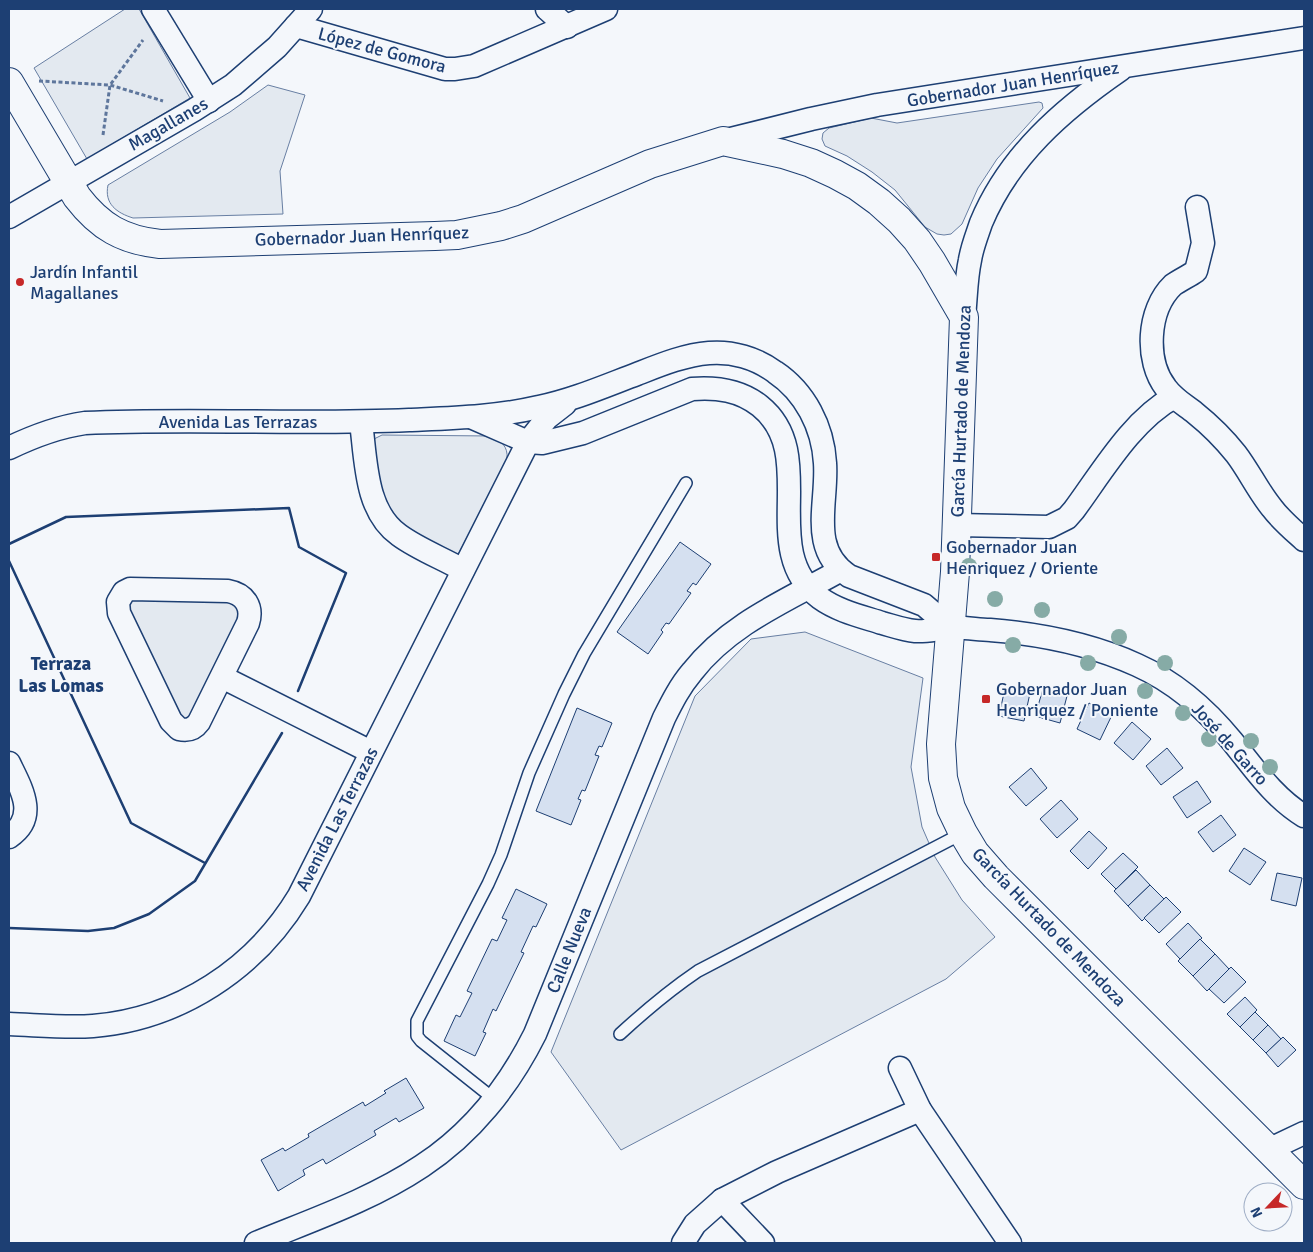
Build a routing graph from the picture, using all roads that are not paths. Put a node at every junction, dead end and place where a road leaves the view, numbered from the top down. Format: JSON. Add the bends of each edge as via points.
{"nodes":[{"id":1,"x":311,"y":9,"type":"edge"},
{"id":2,"x":548,"y":9,"type":"edge"},
{"id":3,"x":606,"y":9,"type":"edge"},
{"id":4,"x":156,"y":14,"type":"edge"},
{"id":5,"x":296,"y":26,"type":"junction"},
{"id":6,"x":567,"y":27,"type":"junction"},
{"id":7,"x":1304,"y":38,"type":"edge"},
{"id":8,"x":1127,"y":66,"type":"junction"},
{"id":9,"x":9,"y":82,"type":"edge"},
{"id":10,"x":201,"y":105,"type":"junction"},
{"id":11,"x":723,"y":141,"type":"junction"},
{"id":12,"x":69,"y":183,"type":"junction"},
{"id":13,"x":1197,"y":207,"type":"dead end"},
{"id":14,"x":9,"y":217,"type":"edge"},
{"id":15,"x":964,"y":317,"type":"junction"},
{"id":16,"x":1174,"y":397,"type":"junction"},
{"id":17,"x":572,"y":399,"type":"junction"},
{"id":18,"x":472,"y":418,"type":"junction"},
{"id":19,"x":361,"y":422,"type":"junction"},
{"id":20,"x":528,"y":442,"type":"junction"},
{"id":21,"x":9,"y":448,"type":"edge"},
{"id":22,"x":686,"y":483,"type":"dead end"},
{"id":23,"x":957,"y":525,"type":"junction"},
{"id":24,"x":1304,"y":540,"type":"edge"},
{"id":25,"x":463,"y":570,"type":"junction"},
{"id":26,"x":841,"y":570,"type":"junction"},
{"id":27,"x":809,"y":588,"type":"junction"},
{"id":28,"x":951,"y":628,"type":"junction"},
{"id":29,"x":222,"y":677,"type":"junction"},
{"id":30,"x":371,"y":752,"type":"junction"},
{"id":31,"x":9,"y":763,"type":"edge"},
{"id":32,"x":1304,"y":816,"type":"edge"},
{"id":33,"x":963,"y":833,"type":"junction"},
{"id":34,"x":9,"y":837,"type":"edge"},
{"id":35,"x":9,"y":1024,"type":"edge"},
{"id":36,"x":620,"y":1034,"type":"dead end"},
{"id":37,"x":900,"y":1068,"type":"dead end"},
{"id":38,"x":494,"y":1099,"type":"junction"},
{"id":39,"x":920,"y":1110,"type":"junction"},
{"id":40,"x":1304,"y":1132,"type":"edge"},
{"id":41,"x":1268,"y":1150,"type":"junction"},
{"id":42,"x":1304,"y":1186,"type":"edge"},
{"id":43,"x":722,"y":1200,"type":"junction"},
{"id":44,"x":256,"y":1243,"type":"edge"},
{"id":45,"x":683,"y":1243,"type":"edge"},
{"id":46,"x":764,"y":1243,"type":"edge"},
{"id":47,"x":1010,"y":1243,"type":"edge"}],
"edges":[{"from":1,"to":5,"type":"street","name":"Magallanes"},
{"from":2,"to":6,"type":"street"},
{"from":3,"to":6,"type":"street","name":"López de Gomora"},
{"from":4,"to":10,"type":"street"},
{"from":5,"to":6,"type":"street","name":"López de Gomora","via":[[446,69],[474,66]]},
{"from":5,"to":10,"type":"street","name":"Magallanes","via":[[256,67]]},
{"from":7,"to":8,"type":"street","name":"Gobernador Juan Henríquez"},
{"from":8,"to":11,"type":"street","name":"Gobernador Juan Henríquez","via":[[877,105]]},
{"from":8,"to":15,"type":"street","name":"García Hurtado de Mendoza","via":[[1076,101],[1038,136],[1002,182],[976,235],[970,258]]},
{"from":9,"to":12,"type":"street","name":"Gobernador Juan Henríquez"},
{"from":10,"to":12,"type":"street","name":"Magallanes"},
{"from":11,"to":12,"type":"street","name":"Gobernador Juan Henríquez","via":[[650,164],[523,219],[457,235],[143,242],[127,238],[96,218],[77,198]]},
{"from":11,"to":15,"type":"street","name":"Gobernador Juan Henríquez","via":[[811,163],[857,186],[879,202],[916,240]]},
{"from":12,"to":14,"type":"street","name":"Magallanes"},
{"from":13,"to":16,"type":"street","via":[[1203,243],[1196,271],[1174,285],[1165,297],[1152,335],[1155,366]]},
{"from":15,"to":23,"type":"street","name":"García Hurtado de Mendoza"},
{"from":16,"to":23,"type":"street","via":[[1143,419],[1074,510],[1057,524],[1040,528]]},
{"from":16,"to":24,"type":"street","via":[[1236,454],[1272,508]]},
{"from":17,"to":18,"type":"street","name":"Avenida Las Terrazas"},
{"from":17,"to":20,"type":"street","name":"Avenida Las Terrazas","via":[[547,418]]},
{"from":17,"to":26,"type":"street","name":"Avenida Las Terrazas","via":[[670,361],[709,353],[746,357],[773,370],[797,391],[818,426],[826,464],[823,535],[830,556]]},
{"from":18,"to":19,"type":"street","name":"Avenida Las Terrazas"},
{"from":18,"to":20,"type":"street","name":"Avenida Las Terrazas"},
{"from":19,"to":21,"type":"street","name":"Avenida Las Terrazas","via":[[85,423],[39,434]]},
{"from":19,"to":25,"type":"street","via":[[372,494],[382,518],[400,536]]},
{"from":20,"to":25,"type":"street","name":"Avenida Las Terrazas"},
{"from":20,"to":27,"type":"street","name":"Avenida Las Terrazas","via":[[542,443],[583,433],[692,389],[725,389],[746,397],[774,420],[786,444],[790,550],[801,578]]},
{"from":22,"to":38,"type":"lane","via":[[584,654],[564,694],[529,773],[488,884],[417,1021],[417,1036],[421,1041]]},
{"from":23,"to":28,"type":"street","name":"García Hurtado de Mendoza"},
{"from":25,"to":30,"type":"street","name":"Avenida Las Terrazas"},
{"from":26,"to":27,"type":"street","name":"Calle Nueva"},
{"from":26,"to":28,"type":"street","via":[[924,605]]},
{"from":27,"to":28,"type":"street","name":"Avenida Las Terrazas","via":[[838,608],[899,628],[922,631]]},
{"from":27,"to":38,"type":"street","name":"Calle Nueva","via":[[746,622],[728,636],[692,672],[676,694],[535,1034],[513,1074]]},
{"from":28,"to":32,"type":"street","name":"José de Garro","via":[[1055,639],[1093,648],[1139,666],[1165,680],[1201,708],[1269,788]]},
{"from":28,"to":33,"type":"street","name":"García Hurtado de Mendoza","via":[[942,762],[946,793]]},
{"from":29,"to":29,"type":"street","via":[[250,616],[242,596],[228,591],[130,589],[124,592],[118,602],[119,613],[174,726],[185,730],[196,726]]},
{"from":29,"to":30,"type":"street"},
{"from":30,"to":35,"type":"street","name":"Avenida Las Terrazas","via":[[299,896],[272,936],[235,970],[192,997],[148,1016],[123,1022],[92,1026]]},
{"from":31,"to":34,"type":"street","via":[[22,789],[26,809],[19,827]]},
{"from":33,"to":36,"type":"lane","via":[[698,971],[645,1010]]},
{"from":33,"to":41,"type":"street","name":"García Hurtado de Mendoza","via":[[996,877]]},
{"from":37,"to":39,"type":"street"},
{"from":38,"to":44,"type":"street","name":"Calle Nueva","via":[[464,1133],[422,1166],[367,1196]]},
{"from":39,"to":43,"type":"street","via":[[777,1172]]},
{"from":39,"to":47,"type":"street"},
{"from":40,"to":41,"type":"street"},
{"from":41,"to":42,"type":"street","name":"García Hurtado de Mendoza"},
{"from":43,"to":45,"type":"street","via":[[695,1224]]},
{"from":43,"to":46,"type":"street"}]}
